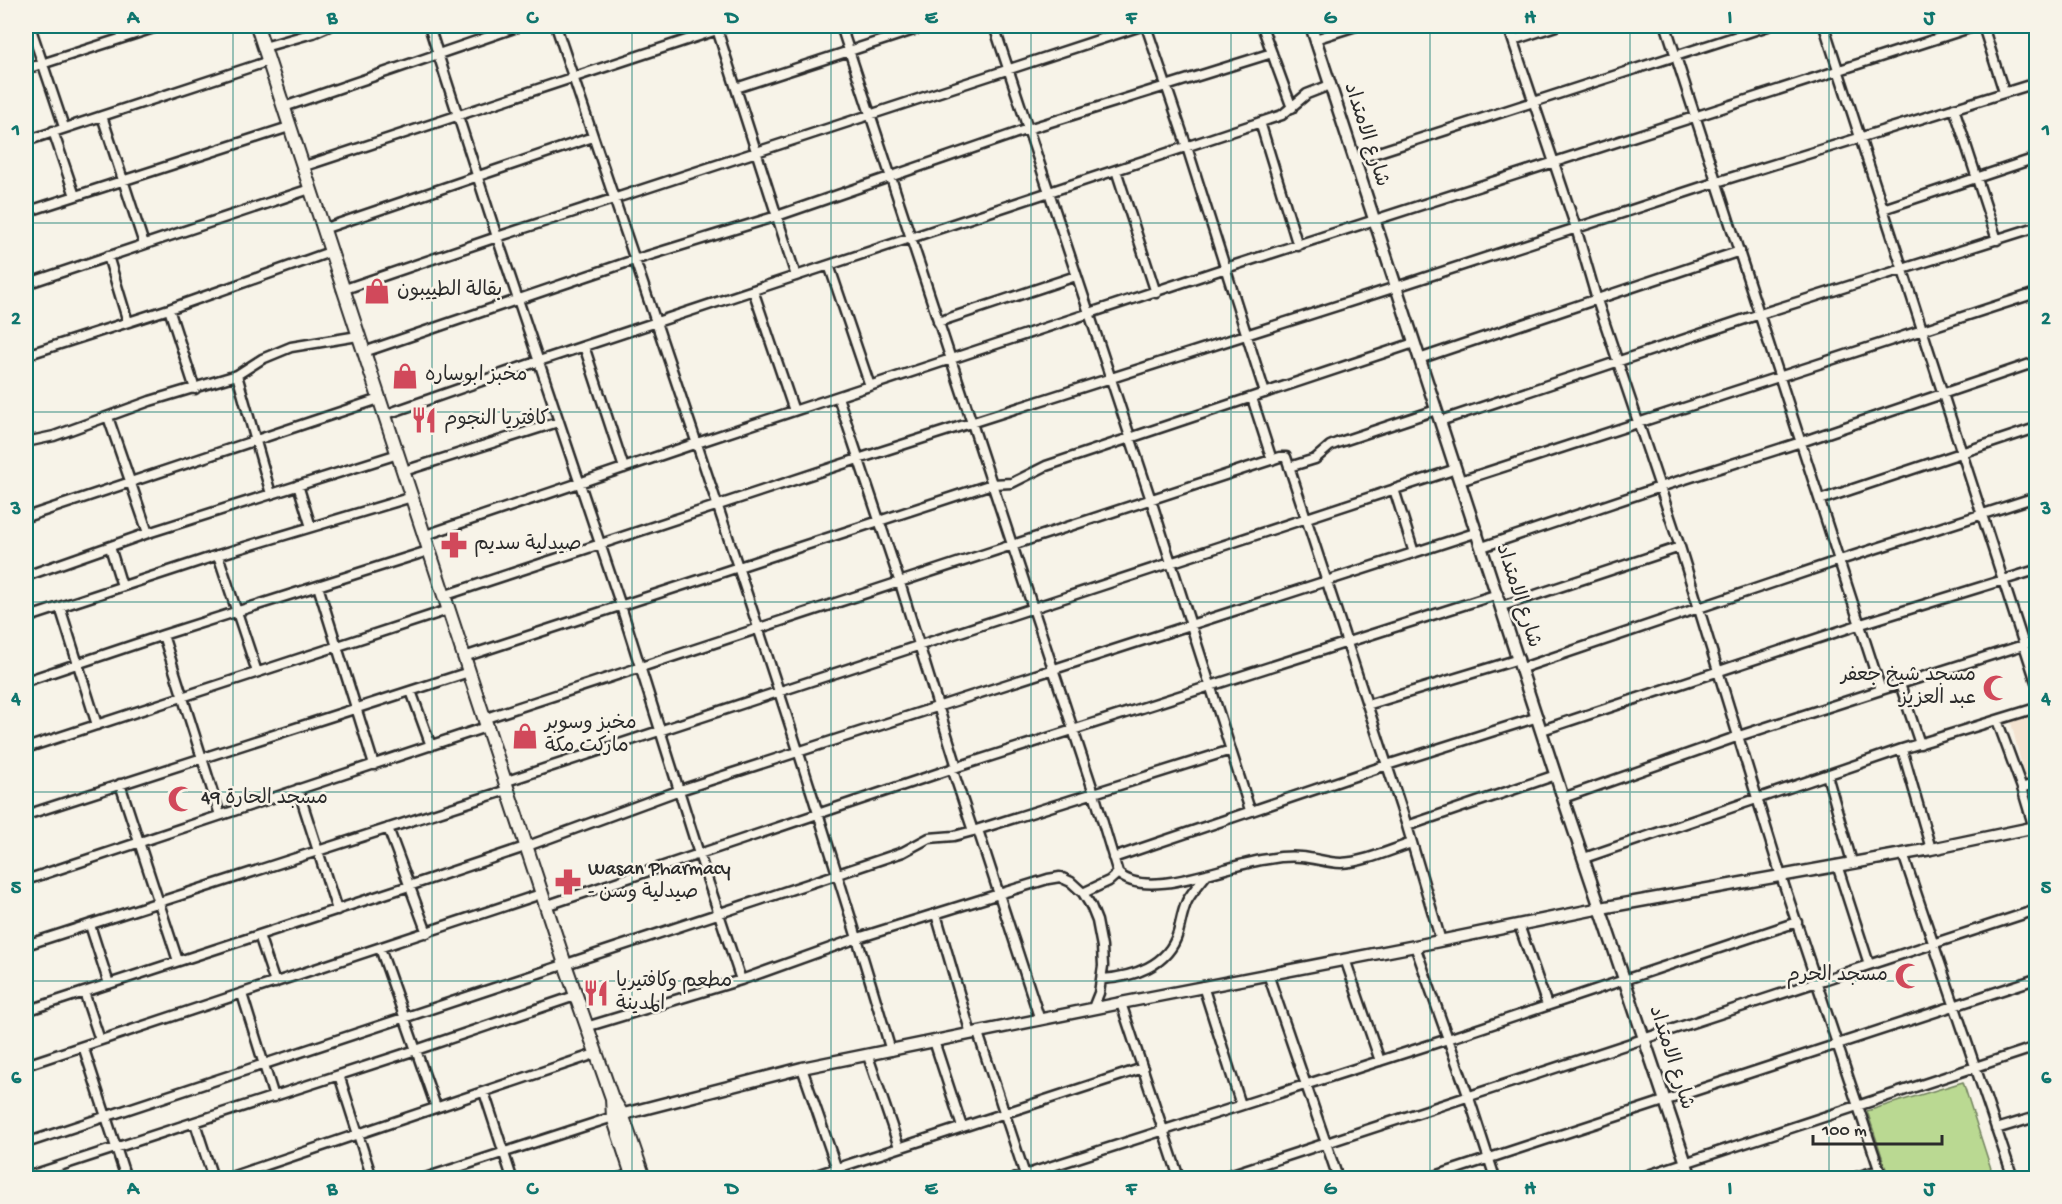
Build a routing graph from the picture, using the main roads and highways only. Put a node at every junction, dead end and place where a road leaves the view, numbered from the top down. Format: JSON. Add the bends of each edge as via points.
{"nodes":[{"id":1,"x":257,"y":26,"type":"edge"},
{"id":2,"x":636,"y":1177,"type":"edge"}],
"edges":[{"from":1,"to":2,"type":"main road"}]}
